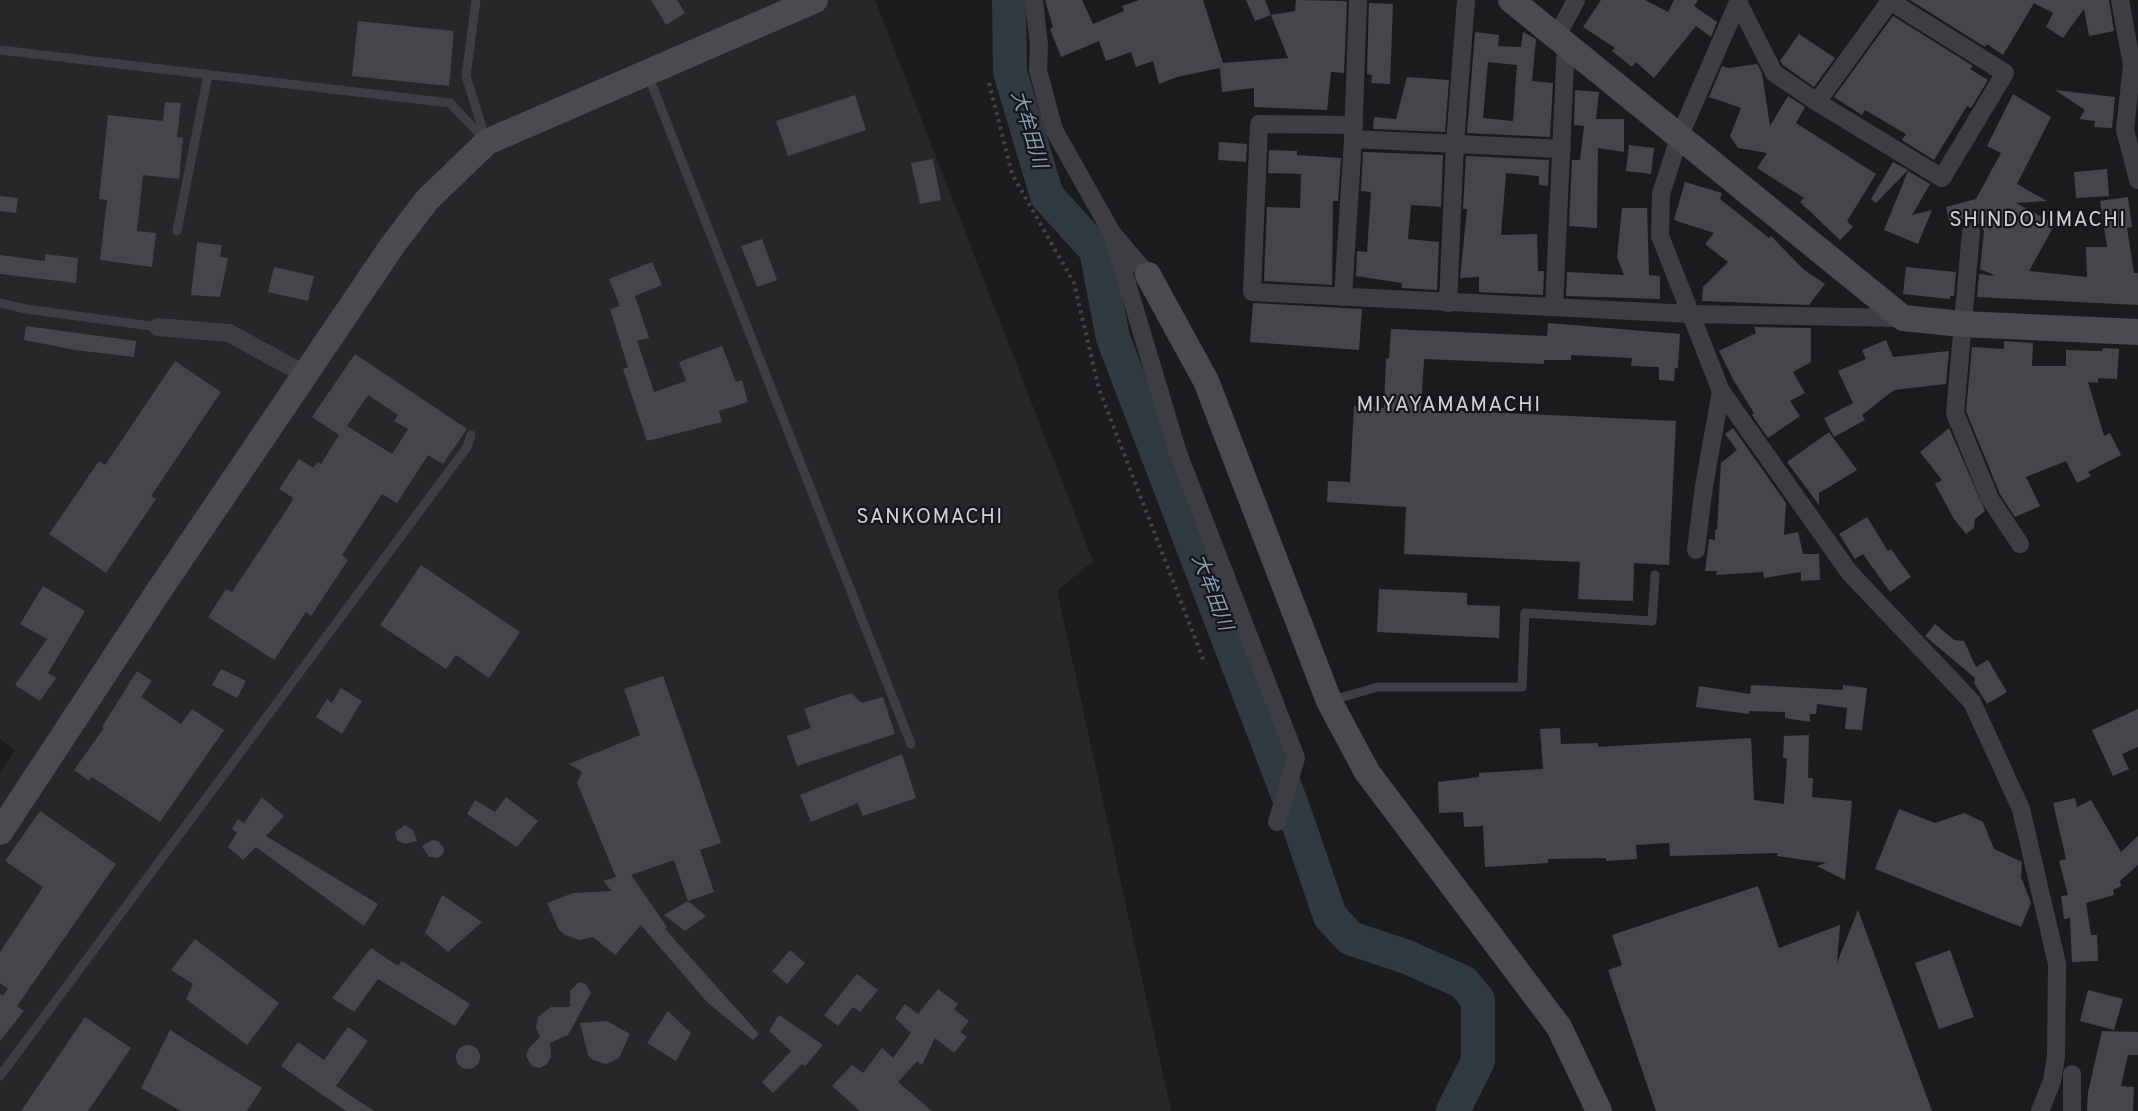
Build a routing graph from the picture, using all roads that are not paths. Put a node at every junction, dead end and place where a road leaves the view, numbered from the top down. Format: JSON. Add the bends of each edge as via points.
{"nodes":[{"id":1,"x":476,"y":0,"type":"edge"},
{"id":2,"x":815,"y":0,"type":"edge"},
{"id":3,"x":1034,"y":0,"type":"edge"},
{"id":4,"x":1358,"y":0,"type":"edge"},
{"id":5,"x":1466,"y":0,"type":"edge"},
{"id":6,"x":1511,"y":0,"type":"edge"},
{"id":7,"x":1576,"y":0,"type":"edge"},
{"id":8,"x":2120,"y":0,"type":"edge"},
{"id":9,"x":1739,"y":1,"type":"edge"},
{"id":10,"x":1562,"y":40,"type":"junction"},
{"id":11,"x":0,"y":50,"type":"edge"},
{"id":12,"x":647,"y":73,"type":"junction"},
{"id":13,"x":208,"y":75,"type":"junction"},
{"id":14,"x":1817,"y":102,"type":"junction"},
{"id":15,"x":1353,"y":132,"type":"junction"},
{"id":16,"x":1680,"y":135,"type":"junction"},
{"id":17,"x":487,"y":142,"type":"junction"},
{"id":18,"x":1455,"y":143,"type":"junction"},
{"id":19,"x":1562,"y":149,"type":"junction"},
{"id":20,"x":2138,"y":180,"type":"edge"},
{"id":21,"x":177,"y":231,"type":"dead end"},
{"id":22,"x":1971,"y":232,"type":"dead end"},
{"id":23,"x":1112,"y":233,"type":"junction"},
{"id":24,"x":1148,"y":275,"type":"joint"},
{"id":25,"x":1343,"y":297,"type":"junction"},
{"id":26,"x":0,"y":303,"type":"edge"},
{"id":27,"x":1448,"y":303,"type":"junction"},
{"id":28,"x":1554,"y":307,"type":"junction"},
{"id":29,"x":1691,"y":314,"type":"junction"},
{"id":30,"x":1903,"y":318,"type":"junction"},
{"id":31,"x":1962,"y":324,"type":"junction"},
{"id":32,"x":158,"y":327,"type":"joint"},
{"id":33,"x":2138,"y":332,"type":"edge"},
{"id":34,"x":306,"y":375,"type":"junction"},
{"id":35,"x":1721,"y":391,"type":"junction"},
{"id":36,"x":471,"y":435,"type":"dead end"},
{"id":37,"x":2020,"y":544,"type":"dead end"},
{"id":38,"x":1696,"y":550,"type":"dead end"},
{"id":39,"x":1655,"y":575,"type":"dead end"},
{"id":40,"x":1329,"y":700,"type":"junction"},
{"id":41,"x":911,"y":744,"type":"dead end"},
{"id":42,"x":1277,"y":822,"type":"dead end"},
{"id":43,"x":0,"y":832,"type":"edge"},
{"id":44,"x":2072,"y":1074,"type":"dead end"},
{"id":45,"x":0,"y":1076,"type":"edge"},
{"id":46,"x":1599,"y":1111,"type":"edge"},
{"id":47,"x":2040,"y":1111,"type":"edge"},
{"id":48,"x":2072,"y":1111,"type":"edge"}],
"edges":[{"from":1,"to":17,"type":"lane","via":[[466,76]]},
{"from":2,"to":12,"type":"street"},
{"from":3,"to":23,"type":"street","via":[[1038,70],[1054,130]]},
{"from":4,"to":15,"type":"street"},
{"from":5,"to":18,"type":"street"},
{"from":6,"to":10,"type":"street"},
{"from":7,"to":10,"type":"street"},
{"from":8,"to":20,"type":"street","via":[[2132,64],[2125,130]]},
{"from":9,"to":14,"type":"street","via":[[1774,72]]},
{"from":9,"to":16,"type":"street"},
{"from":10,"to":16,"type":"street"},
{"from":10,"to":19,"type":"street"},
{"from":11,"to":13,"type":"lane"},
{"from":12,"to":17,"type":"street"},
{"from":12,"to":41,"type":"lane"},
{"from":13,"to":17,"type":"lane","via":[[450,103]]},
{"from":13,"to":21,"type":"lane"},
{"from":14,"to":14,"type":"street","via":[[1890,1],[2005,73],[1942,178]]},
{"from":15,"to":18,"type":"street"},
{"from":15,"to":25,"type":"street"},
{"from":15,"to":25,"type":"street","via":[[1259,124],[1252,292]]},
{"from":16,"to":29,"type":"street","via":[[1661,194],[1660,236]]},
{"from":16,"to":30,"type":"street"},
{"from":17,"to":34,"type":"street","via":[[427,200]]},
{"from":18,"to":19,"type":"street"},
{"from":18,"to":27,"type":"street"},
{"from":19,"to":28,"type":"street"},
{"from":22,"to":31,"type":"street"},
{"from":23,"to":24,"type":"street"},
{"from":23,"to":42,"type":"street","via":[[1178,453],[1296,758]]},
{"from":24,"to":40,"type":"street","via":[[1206,381]]},
{"from":25,"to":27,"type":"street"},
{"from":26,"to":32,"type":"lane"},
{"from":27,"to":28,"type":"street"},
{"from":28,"to":29,"type":"street"},
{"from":29,"to":30,"type":"street"},
{"from":29,"to":35,"type":"street"},
{"from":30,"to":31,"type":"street"},
{"from":31,"to":33,"type":"street"},
{"from":31,"to":37,"type":"street","via":[[1955,413],[1990,499]]},
{"from":32,"to":34,"type":"street","via":[[229,333]]},
{"from":34,"to":43,"type":"street"},
{"from":35,"to":38,"type":"street"},
{"from":35,"to":47,"type":"street","via":[[1849,572],[1972,702],[2021,809],[2057,964],[2056,1057]]},
{"from":36,"to":45,"type":"lane","via":[[467,447]]},
{"from":39,"to":40,"type":"lane","via":[[1652,621],[1525,613],[1522,687],[1378,687]]},
{"from":40,"to":46,"type":"street","via":[[1367,772],[1559,1027]]},
{"from":44,"to":48,"type":"street"}]}
